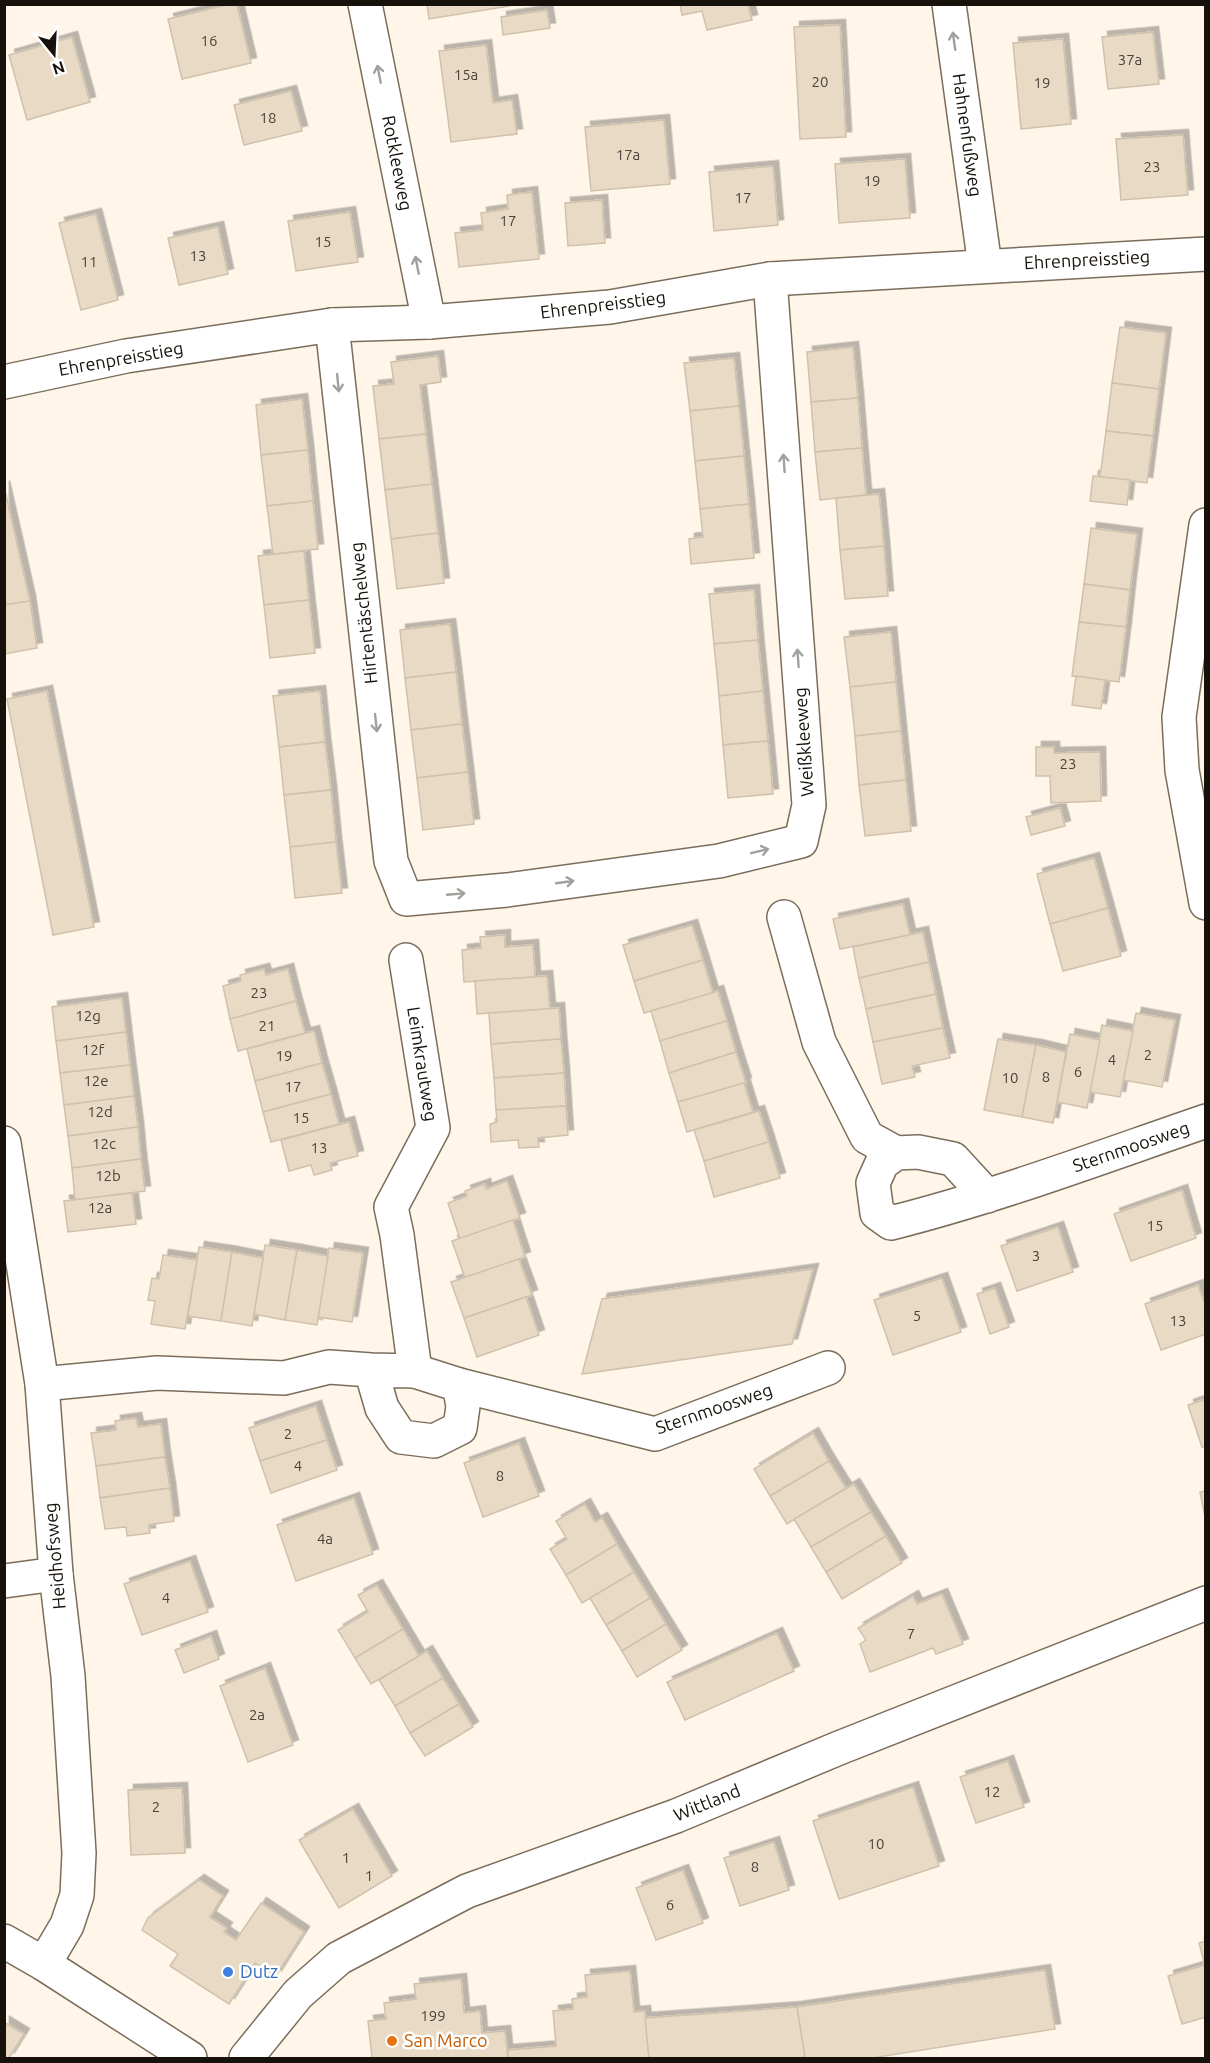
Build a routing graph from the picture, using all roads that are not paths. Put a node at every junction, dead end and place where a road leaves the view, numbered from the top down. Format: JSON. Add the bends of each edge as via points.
{"nodes":[{"id":1,"x":365,"y":4,"type":"edge"},
{"id":2,"x":950,"y":4,"type":"edge"},
{"id":3,"x":1206,"y":254,"type":"edge"},
{"id":4,"x":985,"y":266,"type":"junction"},
{"id":5,"x":771,"y":279,"type":"junction"},
{"id":6,"x":429,"y":322,"type":"junction"},
{"id":7,"x":332,"y":325,"type":"junction"},
{"id":8,"x":4,"y":382,"type":"edge"},
{"id":9,"x":1206,"y":525,"type":"edge"},
{"id":10,"x":1194,"y":769,"type":"edge"},
{"id":11,"x":406,"y":899,"type":"joint"},
{"id":12,"x":1206,"y":903,"type":"edge"},
{"id":13,"x":784,"y":917,"type":"dead end"},
{"id":14,"x":406,"y":960,"type":"dead end"},
{"id":15,"x":1206,"y":1121,"type":"edge"},
{"id":16,"x":4,"y":1143,"type":"edge"},
{"id":17,"x":896,"y":1153,"type":"junction"},
{"id":18,"x":987,"y":1196,"type":"junction"},
{"id":19,"x":828,"y":1368,"type":"dead end"},
{"id":20,"x":371,"y":1370,"type":"junction"},
{"id":21,"x":415,"y":1371,"type":"junction"},
{"id":22,"x":42,"y":1384,"type":"junction"},
{"id":23,"x":459,"y":1385,"type":"junction"},
{"id":24,"x":56,"y":1574,"type":"junction"},
{"id":25,"x":4,"y":1581,"type":"edge"},
{"id":26,"x":1206,"y":1603,"type":"edge"},
{"id":27,"x":4,"y":1941,"type":"edge"},
{"id":28,"x":44,"y":1964,"type":"junction"},
{"id":29,"x":182,"y":2056,"type":"edge"},
{"id":30,"x":246,"y":2058,"type":"edge"}],
"edges":[{"from":6,"to":1,"type":"street","name":"Rotkleeweg","one_way":true},
{"from":4,"to":2,"type":"street","name":"Hahnenfußweg","one_way":true},
{"from":3,"to":4,"type":"street","name":"Ehrenpreisstieg"},
{"from":4,"to":5,"type":"street","name":"Ehrenpreisstieg"},
{"from":5,"to":6,"type":"street","name":"Ehrenpreisstieg","via":[[610,307]]},
{"from":11,"to":5,"type":"street","name":"Weißkleeweg","one_way":true,"via":[[507,890],[719,861],[801,841],[809,805]]},
{"from":6,"to":7,"type":"street","name":"Ehrenpreisstieg"},
{"from":7,"to":8,"type":"street","name":"Ehrenpreisstieg","via":[[126,356]]},
{"from":7,"to":11,"type":"street","name":"Hirtentäschelweg","one_way":true,"via":[[391,861]]},
{"from":9,"to":10,"type":"street","via":[[1179,717]]},
{"from":10,"to":12,"type":"street"},
{"from":13,"to":17,"type":"street","via":[[819,1042],[867,1137]]},
{"from":14,"to":21,"type":"street","name":"Leimkrautweg","via":[[433,1128],[391,1207]]},
{"from":15,"to":18,"type":"street","name":"Sternmoosweg"},
{"from":16,"to":22,"type":"street","name":"Heidhofsweg"},
{"from":17,"to":18,"type":"street","via":[[918,1152],[953,1159]]},
{"from":17,"to":18,"type":"street","name":"Sternmoosweg","via":[[882,1163],[873,1183],[877,1213],[891,1223]]},
{"from":19,"to":23,"type":"street","name":"Sternmoosweg","via":[[655,1434]]},
{"from":20,"to":21,"type":"street"},
{"from":20,"to":22,"type":"street","via":[[329,1367],[284,1378],[157,1373]]},
{"from":20,"to":23,"type":"street","via":[[382,1408],[401,1437],[434,1441],[460,1428],[463,1406]]},
{"from":21,"to":23,"type":"street"},
{"from":22,"to":24,"type":"street","name":"Heidhofsweg"},
{"from":24,"to":25,"type":"street"},
{"from":24,"to":28,"type":"street","name":"Heidhofsweg","via":[[68,1676],[79,1853],[77,1895],[67,1924]]},
{"from":26,"to":30,"type":"street","name":"Wittland","via":[[676,1816],[467,1891],[339,1958],[298,1994]]},
{"from":27,"to":28,"type":"street"},
{"from":28,"to":29,"type":"street"}]}
